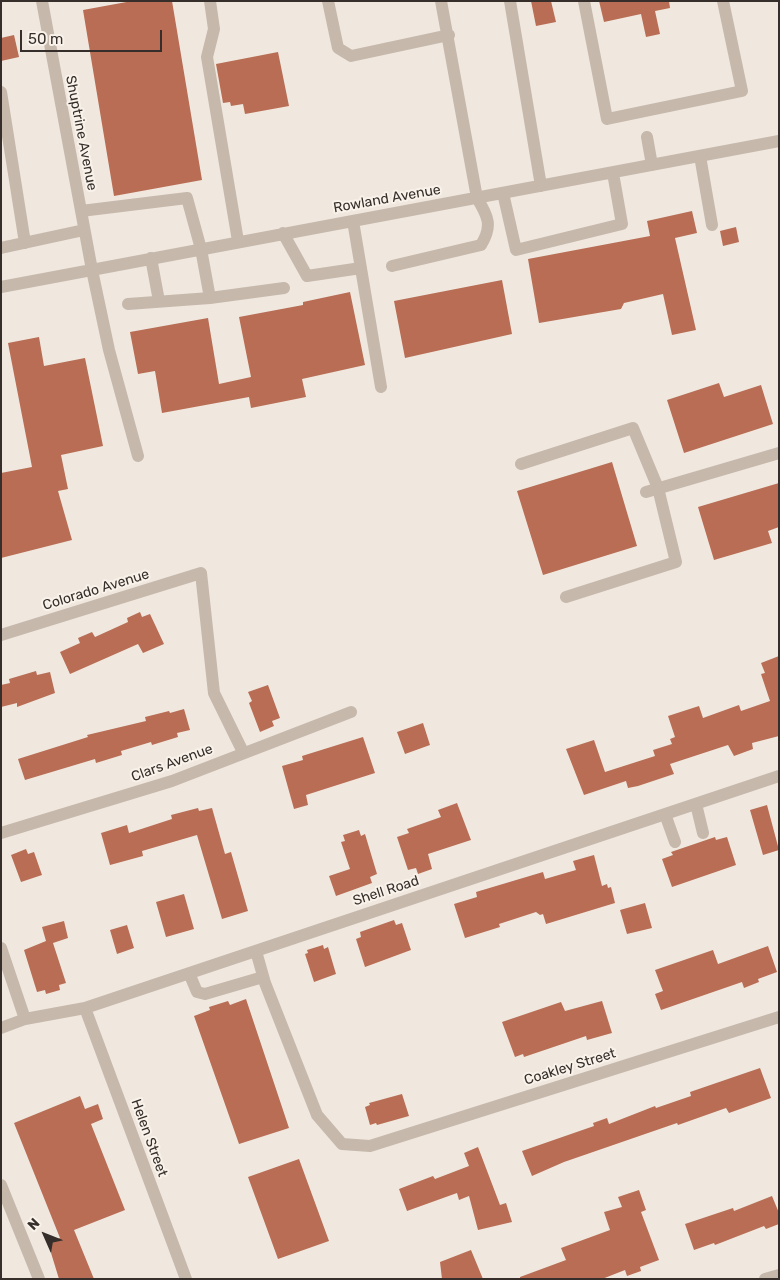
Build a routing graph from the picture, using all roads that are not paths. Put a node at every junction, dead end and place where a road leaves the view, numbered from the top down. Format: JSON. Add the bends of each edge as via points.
{"nodes":[{"id":1,"x":42,"y":1,"type":"edge"},
{"id":2,"x":210,"y":1,"type":"edge"},
{"id":3,"x":328,"y":1,"type":"edge"},
{"id":4,"x":441,"y":1,"type":"edge"},
{"id":5,"x":510,"y":1,"type":"edge"},
{"id":6,"x":723,"y":1,"type":"edge"},
{"id":7,"x":585,"y":3,"type":"edge"},
{"id":8,"x":449,"y":35,"type":"junction"},
{"id":9,"x":1,"y":92,"type":"edge"},
{"id":10,"x":647,"y":137,"type":"dead end"},
{"id":11,"x":779,"y":141,"type":"edge"},
{"id":12,"x":700,"y":156,"type":"junction"},
{"id":13,"x":652,"y":165,"type":"junction"},
{"id":14,"x":613,"y":172,"type":"junction"},
{"id":15,"x":541,"y":186,"type":"junction"},
{"id":16,"x":503,"y":193,"type":"junction"},
{"id":17,"x":477,"y":198,"type":"junction"},
{"id":18,"x":81,"y":211,"type":"junction"},
{"id":19,"x":353,"y":221,"type":"junction"},
{"id":20,"x":712,"y":226,"type":"dead end"},
{"id":21,"x":84,"y":230,"type":"junction"},
{"id":22,"x":283,"y":233,"type":"junction"},
{"id":23,"x":238,"y":241,"type":"junction"},
{"id":24,"x":25,"y":243,"type":"junction"},
{"id":25,"x":1,"y":248,"type":"edge"},
{"id":26,"x":201,"y":248,"type":"junction"},
{"id":27,"x":151,"y":258,"type":"junction"},
{"id":28,"x":392,"y":266,"type":"dead end"},
{"id":29,"x":361,"y":268,"type":"junction"},
{"id":30,"x":92,"y":270,"type":"junction"},
{"id":31,"x":1,"y":288,"type":"edge"},
{"id":32,"x":284,"y":288,"type":"dead end"},
{"id":33,"x":210,"y":298,"type":"junction"},
{"id":34,"x":159,"y":301,"type":"junction"},
{"id":35,"x":128,"y":304,"type":"dead end"},
{"id":36,"x":381,"y":387,"type":"dead end"},
{"id":37,"x":779,"y":453,"type":"edge"},
{"id":38,"x":138,"y":456,"type":"dead end"},
{"id":39,"x":521,"y":464,"type":"dead end"},
{"id":40,"x":652,"y":490,"type":"junction"},
{"id":41,"x":566,"y":597,"type":"dead end"},
{"id":42,"x":1,"y":635,"type":"edge"},
{"id":43,"x":351,"y":712,"type":"dead end"},
{"id":44,"x":243,"y":752,"type":"junction"},
{"id":45,"x":779,"y":776,"type":"edge"},
{"id":46,"x":696,"y":804,"type":"junction"},
{"id":47,"x":665,"y":814,"type":"junction"},
{"id":48,"x":1,"y":833,"type":"edge"},
{"id":49,"x":703,"y":833,"type":"dead end"},
{"id":50,"x":675,"y":842,"type":"dead end"},
{"id":51,"x":1,"y":948,"type":"edge"},
{"id":52,"x":256,"y":951,"type":"junction"},
{"id":53,"x":189,"y":973,"type":"junction"},
{"id":54,"x":263,"y":977,"type":"junction"},
{"id":55,"x":84,"y":1008,"type":"junction"},
{"id":56,"x":779,"y":1017,"type":"edge"},
{"id":57,"x":25,"y":1019,"type":"junction"},
{"id":58,"x":1,"y":1028,"type":"edge"},
{"id":59,"x":1,"y":1185,"type":"edge"},
{"id":60,"x":779,"y":1275,"type":"edge"},
{"id":61,"x":40,"y":1279,"type":"edge"},
{"id":62,"x":186,"y":1279,"type":"edge"},
{"id":63,"x":765,"y":1279,"type":"edge"}],
"edges":[{"from":1,"to":18,"type":"street","name":"Shuptrine Avenue"},
{"from":2,"to":23,"type":"street","via":[[214,29],[207,57]]},
{"from":3,"to":8,"type":"street","via":[[338,48],[351,56]]},
{"from":4,"to":8,"type":"street"},
{"from":5,"to":15,"type":"street"},
{"from":6,"to":7,"type":"street","via":[[742,91],[607,119]]},
{"from":8,"to":17,"type":"street"},
{"from":9,"to":24,"type":"street"},
{"from":10,"to":13,"type":"street"},
{"from":11,"to":12,"type":"street","name":"Rowland Avenue"},
{"from":12,"to":13,"type":"street","name":"Rowland Avenue"},
{"from":12,"to":20,"type":"street"},
{"from":13,"to":14,"type":"street","name":"Rowland Avenue"},
{"from":14,"to":15,"type":"street","name":"Rowland Avenue"},
{"from":14,"to":16,"type":"street","via":[[622,224],[516,250]]},
{"from":15,"to":16,"type":"street","name":"Rowland Avenue"},
{"from":16,"to":17,"type":"street","name":"Rowland Avenue"},
{"from":17,"to":19,"type":"street","name":"Rowland Avenue"},
{"from":17,"to":28,"type":"street","via":[[488,218],[488,234],[481,245]]},
{"from":18,"to":21,"type":"street","name":"Shuptrine Avenue"},
{"from":18,"to":26,"type":"street","via":[[187,198]]},
{"from":19,"to":22,"type":"street","name":"Rowland Avenue"},
{"from":19,"to":29,"type":"street"},
{"from":21,"to":24,"type":"street"},
{"from":21,"to":30,"type":"street","name":"Shuptrine Avenue"},
{"from":22,"to":23,"type":"street","name":"Rowland Avenue"},
{"from":22,"to":29,"type":"street","via":[[307,276]]},
{"from":23,"to":26,"type":"street","name":"Rowland Avenue"},
{"from":24,"to":25,"type":"street"},
{"from":26,"to":27,"type":"street","name":"Rowland Avenue"},
{"from":26,"to":33,"type":"street"},
{"from":27,"to":30,"type":"street","name":"Rowland Avenue"},
{"from":27,"to":34,"type":"street"},
{"from":29,"to":36,"type":"street"},
{"from":30,"to":31,"type":"street","name":"Rowland Avenue"},
{"from":30,"to":38,"type":"street","name":"Shuptrine Avenue","via":[[109,350]]},
{"from":32,"to":33,"type":"street"},
{"from":33,"to":34,"type":"street"},
{"from":34,"to":35,"type":"street"},
{"from":37,"to":40,"type":"street"},
{"from":39,"to":40,"type":"street","via":[[633,428]]},
{"from":40,"to":41,"type":"street","via":[[676,562]]},
{"from":42,"to":44,"type":"street","name":"Colorado Avenue","via":[[201,573],[214,693]]},
{"from":43,"to":44,"type":"street","name":"Clars Avenue"},
{"from":44,"to":48,"type":"street","name":"Clars Avenue","via":[[172,781]]},
{"from":45,"to":46,"type":"street","name":"Shell Road"},
{"from":46,"to":47,"type":"street","name":"Shell Road"},
{"from":46,"to":49,"type":"street"},
{"from":47,"to":50,"type":"street"},
{"from":47,"to":52,"type":"street","name":"Shell Road"},
{"from":51,"to":57,"type":"street"},
{"from":52,"to":53,"type":"street","name":"Shell Road"},
{"from":52,"to":54,"type":"street"},
{"from":53,"to":54,"type":"street","via":[[197,992],[205,994]]},
{"from":53,"to":55,"type":"street","name":"Shell Road"},
{"from":54,"to":56,"type":"street","name":"Coakley Street","via":[[317,1115],[342,1144],[370,1146]]},
{"from":55,"to":57,"type":"street","name":"Shell Road"},
{"from":55,"to":62,"type":"street","name":"Helen Street"},
{"from":57,"to":58,"type":"street","name":"Shell Road"},
{"from":59,"to":61,"type":"street"},
{"from":60,"to":63,"type":"street"}]}
